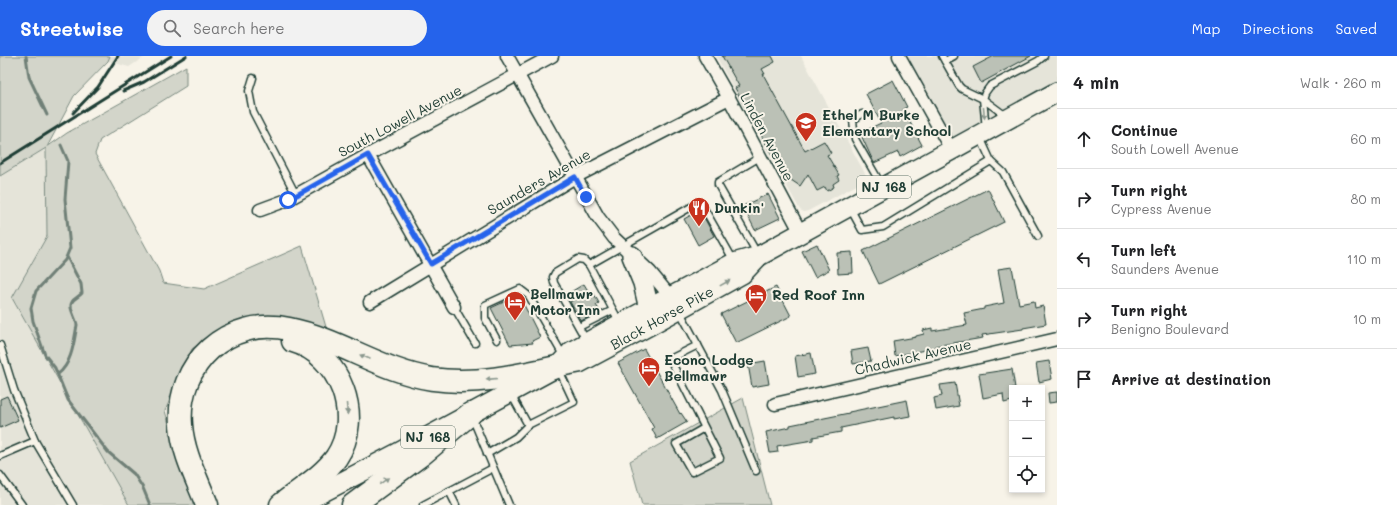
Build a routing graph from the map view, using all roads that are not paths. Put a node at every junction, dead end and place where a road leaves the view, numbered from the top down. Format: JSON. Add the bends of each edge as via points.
{"nodes":[{"id":1,"x":507,"y":56,"type":"edge"},
{"id":2,"x":552,"y":56,"type":"edge"},
{"id":3,"x":704,"y":56,"type":"edge"},
{"id":4,"x":954,"y":56,"type":"edge"},
{"id":5,"x":1044,"y":56,"type":"edge"},
{"id":6,"x":903,"y":57,"type":"edge"},
{"id":7,"x":944,"y":58,"type":"edge"},
{"id":8,"x":518,"y":75,"type":"junction"},
{"id":9,"x":253,"y":78,"type":"dead end"},
{"id":10,"x":1057,"y":92,"type":"edge"},
{"id":11,"x":729,"y":98,"type":"junction"},
{"id":12,"x":983,"y":99,"type":"junction"},
{"id":13,"x":862,"y":114,"type":"dead end"},
{"id":14,"x":1009,"y":118,"type":"junction"},
{"id":15,"x":983,"y":133,"type":"junction"},
{"id":16,"x":952,"y":151,"type":"junction"},
{"id":17,"x":368,"y":155,"type":"junction"},
{"id":18,"x":760,"y":157,"type":"junction"},
{"id":19,"x":990,"y":161,"type":"junction"},
{"id":20,"x":575,"y":177,"type":"junction"},
{"id":21,"x":883,"y":188,"type":"junction"},
{"id":22,"x":296,"y":195,"type":"junction"},
{"id":23,"x":849,"y":206,"type":"junction"},
{"id":24,"x":260,"y":210,"type":"dead end"},
{"id":25,"x":801,"y":233,"type":"junction"},
{"id":26,"x":1038,"y":236,"type":"dead end"},
{"id":27,"x":627,"y":252,"type":"junction"},
{"id":28,"x":759,"y":256,"type":"junction"},
{"id":29,"x":734,"y":263,"type":"junction"},
{"id":30,"x":431,"y":264,"type":"junction"},
{"id":31,"x":589,"y":266,"type":"junction"},
{"id":32,"x":370,"y":302,"type":"dead end"},
{"id":33,"x":675,"y":303,"type":"junction"},
{"id":34,"x":454,"y":307,"type":"joint"},
{"id":35,"x":649,"y":309,"type":"junction"},
{"id":36,"x":617,"y":317,"type":"junction"},
{"id":37,"x":583,"y":335,"type":"junction"},
{"id":38,"x":1057,"y":339,"type":"edge"},
{"id":39,"x":497,"y":340,"type":"dead end"},
{"id":40,"x":475,"y":343,"type":"dead end"},
{"id":41,"x":0,"y":345,"type":"edge"},
{"id":42,"x":698,"y":345,"type":"junction"},
{"id":43,"x":561,"y":363,"type":"junction"},
{"id":44,"x":511,"y":393,"type":"junction"},
{"id":45,"x":775,"y":404,"type":"dead end"},
{"id":46,"x":470,"y":414,"type":"junction"},
{"id":47,"x":528,"y":425,"type":"junction"},
{"id":48,"x":704,"y":428,"type":"junction"},
{"id":49,"x":35,"y":441,"type":"junction"},
{"id":50,"x":487,"y":454,"type":"junction"},
{"id":51,"x":0,"y":456,"type":"edge"},
{"id":52,"x":493,"y":468,"type":"junction"},
{"id":53,"x":756,"y":471,"type":"dead end"},
{"id":54,"x":0,"y":475,"type":"edge"},
{"id":55,"x":449,"y":491,"type":"junction"},
{"id":56,"x":22,"y":505,"type":"edge"},
{"id":57,"x":73,"y":505,"type":"edge"},
{"id":58,"x":207,"y":505,"type":"edge"},
{"id":59,"x":216,"y":505,"type":"edge"},
{"id":60,"x":280,"y":505,"type":"edge"},
{"id":61,"x":298,"y":505,"type":"edge"},
{"id":62,"x":353,"y":505,"type":"edge"},
{"id":63,"x":423,"y":505,"type":"edge"},
{"id":64,"x":456,"y":505,"type":"edge"},
{"id":65,"x":508,"y":505,"type":"edge"}],
"edges":[{"from":1,"to":8,"type":"street"},
{"from":2,"to":8,"type":"street","name":"South Lowell Avenue"},
{"from":3,"to":11,"type":"street","name":"Linden Avenue"},
{"from":4,"to":7,"type":"lane"},
{"from":5,"to":12,"type":"lane","via":[[990,86]]},
{"from":6,"to":16,"type":"street"},
{"from":7,"to":12,"type":"lane","via":[[959,86]]},
{"from":8,"to":17,"type":"street","name":"South Lowell Avenue"},
{"from":8,"to":20,"type":"street"},
{"from":9,"to":22,"type":"lane","via":[[248,91],[253,112]]},
{"from":10,"to":14,"type":"main road","name":"Black Horse Pike","number":"NJ 168"},
{"from":11,"to":18,"type":"street","name":"Linden Avenue"},
{"from":11,"to":20,"type":"street","name":"Saunders Avenue"},
{"from":12,"to":14,"type":"lane"},
{"from":12,"to":15,"type":"lane","one_way":true},
{"from":13,"to":21,"type":"lane","via":[[853,120],[855,139]]},
{"from":14,"to":15,"type":"main road","name":"Black Horse Pike","number":"NJ 168"},
{"from":15,"to":16,"type":"main road","name":"Black Horse Pike","number":"NJ 168"},
{"from":15,"to":19,"type":"lane"},
{"from":16,"to":21,"type":"main road","name":"Black Horse Pike","number":"NJ 168"},
{"from":17,"to":22,"type":"street","name":"South Lowell Avenue"},
{"from":17,"to":30,"type":"street"},
{"from":18,"to":25,"type":"street","name":"Linden Avenue"},
{"from":18,"to":28,"type":"lane","via":[[718,182]]},
{"from":19,"to":23,"type":"lane","via":[[883,227],[862,230]]},
{"from":19,"to":26,"type":"lane","via":[[1003,172]]},
{"from":20,"to":27,"type":"street","via":[[606,229]]},
{"from":20,"to":30,"type":"street","name":"Saunders Avenue"},
{"from":21,"to":23,"type":"main road","name":"Black Horse Pike","number":"NJ 168"},
{"from":22,"to":24,"type":"street","name":"South Lowell Avenue"},
{"from":23,"to":25,"type":"main road","name":"Black Horse Pike","number":"NJ 168"},
{"from":25,"to":28,"type":"main road","name":"Black Horse Pike","number":"NJ 168"},
{"from":27,"to":29,"type":"lane","via":[[701,203]]},
{"from":27,"to":31,"type":"lane"},
{"from":27,"to":33,"type":"street","via":[[650,272]]},
{"from":27,"to":35,"type":"main road","via":[[643,283]]},
{"from":28,"to":29,"type":"main road","name":"Black Horse Pike","number":"NJ 168"},
{"from":33,"to":28,"type":"main road","name":"Black Horse Pike","number":"NJ 168","one_way":true,"via":[[742,274]]},
{"from":29,"to":33,"type":"main road","name":"Black Horse Pike","number":"NJ 168"},
{"from":30,"to":32,"type":"street","name":"Saunders Avenue"},
{"from":30,"to":34,"type":"street"},
{"from":31,"to":36,"type":"lane"},
{"from":31,"to":37,"type":"lane","via":[[584,260],[578,260],[555,272],[553,277]]},
{"from":33,"to":35,"type":"main road","name":"Black Horse Pike","number":"NJ 168"},
{"from":33,"to":42,"type":"lane"},
{"from":33,"to":43,"type":"main road","name":"Black Horse Pike","number":"NJ 168","via":[[579,363]]},
{"from":34,"to":40,"type":"lane"},
{"from":35,"to":36,"type":"main road","name":"Black Horse Pike","number":"NJ 168"},
{"from":36,"to":37,"type":"main road","name":"Black Horse Pike","number":"NJ 168"},
{"from":37,"to":43,"type":"main road","name":"Black Horse Pike","number":"NJ 168"},
{"from":38,"to":45,"type":"street","name":"Chadwick Avenue"},
{"from":39,"to":43,"type":"lane","via":[[485,318],[485,304],[520,289],[529,296]]},
{"from":41,"to":49,"type":"lane","via":[[14,390]]},
{"from":42,"to":48,"type":"lane","via":[[670,360]]},
{"from":42,"to":53,"type":"lane","via":[[722,390]]},
{"from":43,"to":44,"type":"main road","name":"Black Horse Pike","number":"NJ 168"},
{"from":43,"to":47,"type":"lane","via":[[574,402]]},
{"from":43,"to":58,"type":"highway","one_way":true,"via":[[504,378],[458,381],[432,379],[392,368],[294,330],[264,327],[240,332],[214,346],[200,360],[189,378],[183,397],[181,424],[184,442]]},
{"from":44,"to":46,"type":"main road","name":"Black Horse Pike","number":"NJ 168"},
{"from":44,"to":47,"type":"lane"},
{"from":46,"to":50,"type":"lane"},
{"from":46,"to":61,"type":"main road","name":"Black Horse Pike","number":"NJ 168"},
{"from":62,"to":46,"type":"highway","one_way":true,"via":[[421,455]]},
{"from":47,"to":50,"type":"lane","via":[[516,437]]},
{"from":48,"to":48,"type":"lane","via":[[720,458],[692,472],[676,444]]},
{"from":49,"to":51,"type":"lane"},
{"from":49,"to":57,"type":"lane"},
{"from":50,"to":52,"type":"lane"},
{"from":52,"to":55,"type":"lane"},
{"from":52,"to":65,"type":"lane"},
{"from":54,"to":56,"type":"lane"},
{"from":55,"to":63,"type":"lane"},
{"from":55,"to":64,"type":"lane"},
{"from":59,"to":60,"type":"highway","one_way":true,"via":[[193,441],[190,418],[194,393],[203,373],[217,357],[233,346],[262,337],[285,338],[318,354],[335,372],[347,405],[346,429],[337,456],[320,475]]}]}
